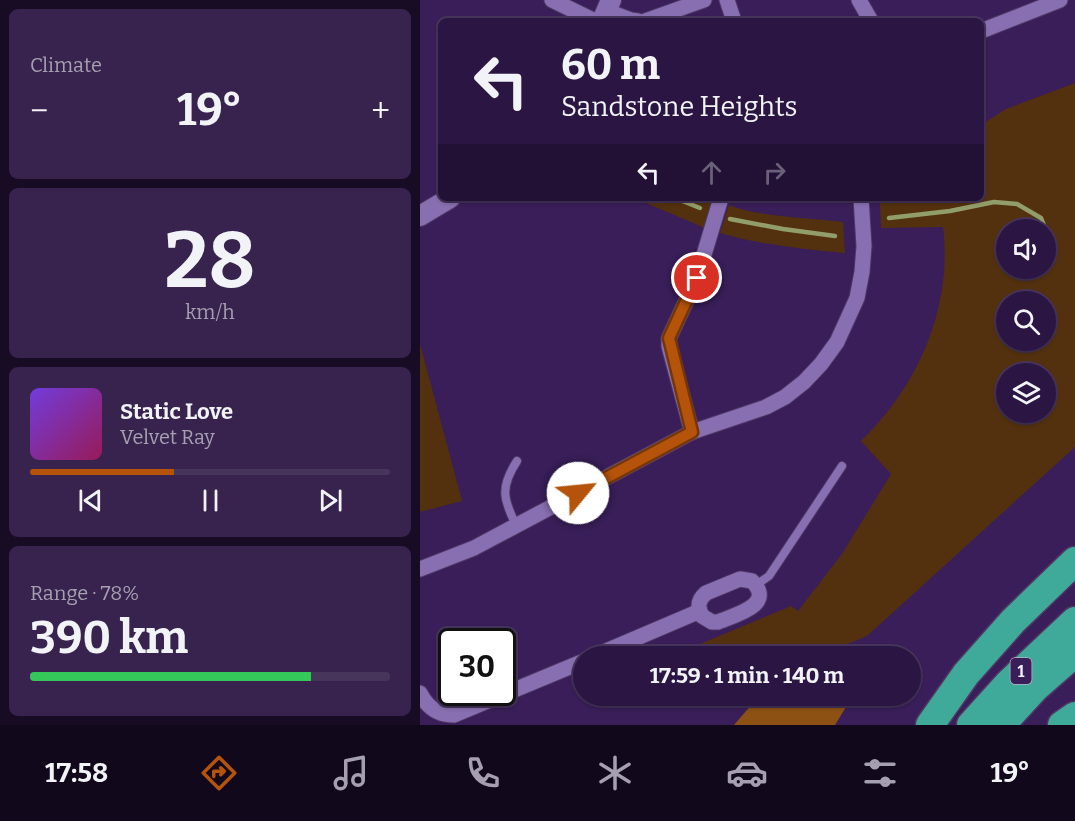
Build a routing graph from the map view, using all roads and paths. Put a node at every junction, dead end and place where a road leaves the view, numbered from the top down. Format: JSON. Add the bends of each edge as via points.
{"nodes":[{"id":1,"x":552,"y":0,"type":"edge"},
{"id":2,"x":704,"y":0,"type":"edge"},
{"id":3,"x":727,"y":0,"type":"edge"},
{"id":4,"x":859,"y":0,"type":"edge"},
{"id":5,"x":1060,"y":0,"type":"edge"},
{"id":6,"x":603,"y":13,"type":"edge"},
{"id":7,"x":625,"y":18,"type":"edge"},
{"id":8,"x":653,"y":18,"type":"edge"},
{"id":9,"x":733,"y":18,"type":"edge"},
{"id":10,"x":868,"y":18,"type":"edge"},
{"id":11,"x":984,"y":30,"type":"edge"},
{"id":12,"x":445,"y":201,"type":"edge"},
{"id":13,"x":720,"y":201,"type":"edge"},
{"id":14,"x":861,"y":201,"type":"edge"},
{"id":15,"x":420,"y":216,"type":"edge"},
{"id":16,"x":692,"y":432,"type":"junction"},
{"id":17,"x":518,"y":461,"type":"dead end"},
{"id":18,"x":842,"y":466,"type":"dead end"},
{"id":19,"x":516,"y":525,"type":"junction"},
{"id":20,"x":1075,"y":561,"type":"edge"},
{"id":21,"x":420,"y":568,"type":"edge"},
{"id":22,"x":756,"y":585,"type":"junction"},
{"id":23,"x":700,"y":611,"type":"junction"},
{"id":24,"x":1075,"y":621,"type":"edge"},
{"id":25,"x":618,"y":646,"type":"edge"},
{"id":26,"x":1075,"y":653,"type":"edge"},
{"id":27,"x":573,"y":666,"type":"edge"},
{"id":28,"x":420,"y":693,"type":"edge"},
{"id":29,"x":1075,"y":716,"type":"edge"},
{"id":30,"x":930,"y":725,"type":"edge"},
{"id":31,"x":971,"y":725,"type":"edge"},
{"id":32,"x":1001,"y":725,"type":"edge"},
{"id":33,"x":1062,"y":725,"type":"edge"}],
"edges":[{"from":1,"to":6,"type":"street"},
{"from":2,"to":8,"type":"street"},
{"from":3,"to":9,"type":"street"},
{"from":4,"to":10,"type":"street"},
{"from":5,"to":11,"type":"street"},
{"from":6,"to":7,"type":"street"},
{"from":12,"to":15,"type":"street"},
{"from":13,"to":16,"type":"street","via":[[697,278],[669,338]]},
{"from":14,"to":16,"type":"street","via":[[864,246],[857,298],[837,342],[821,364],[786,397],[746,416]]},
{"from":16,"to":19,"type":"street"},
{"from":17,"to":19,"type":"lane","via":[[504,495]]},
{"from":18,"to":22,"type":"lane","via":[[769,576]]},
{"from":19,"to":21,"type":"street","via":[[458,555]]},
{"from":20,"to":30,"type":"highway","via":[[981,656]]},
{"from":22,"to":23,"type":"street","via":[[740,579],[706,592],[700,601]]},
{"from":22,"to":23,"type":"street","via":[[759,598],[752,608],[718,622],[707,620]]},
{"from":23,"to":25,"type":"street"},
{"from":24,"to":31,"type":"highway","number":"1"},
{"from":26,"to":32,"type":"highway","number":"1"},
{"from":27,"to":28,"type":"street","via":[[454,715],[435,711]]},
{"from":29,"to":33,"type":"highway"}]}
